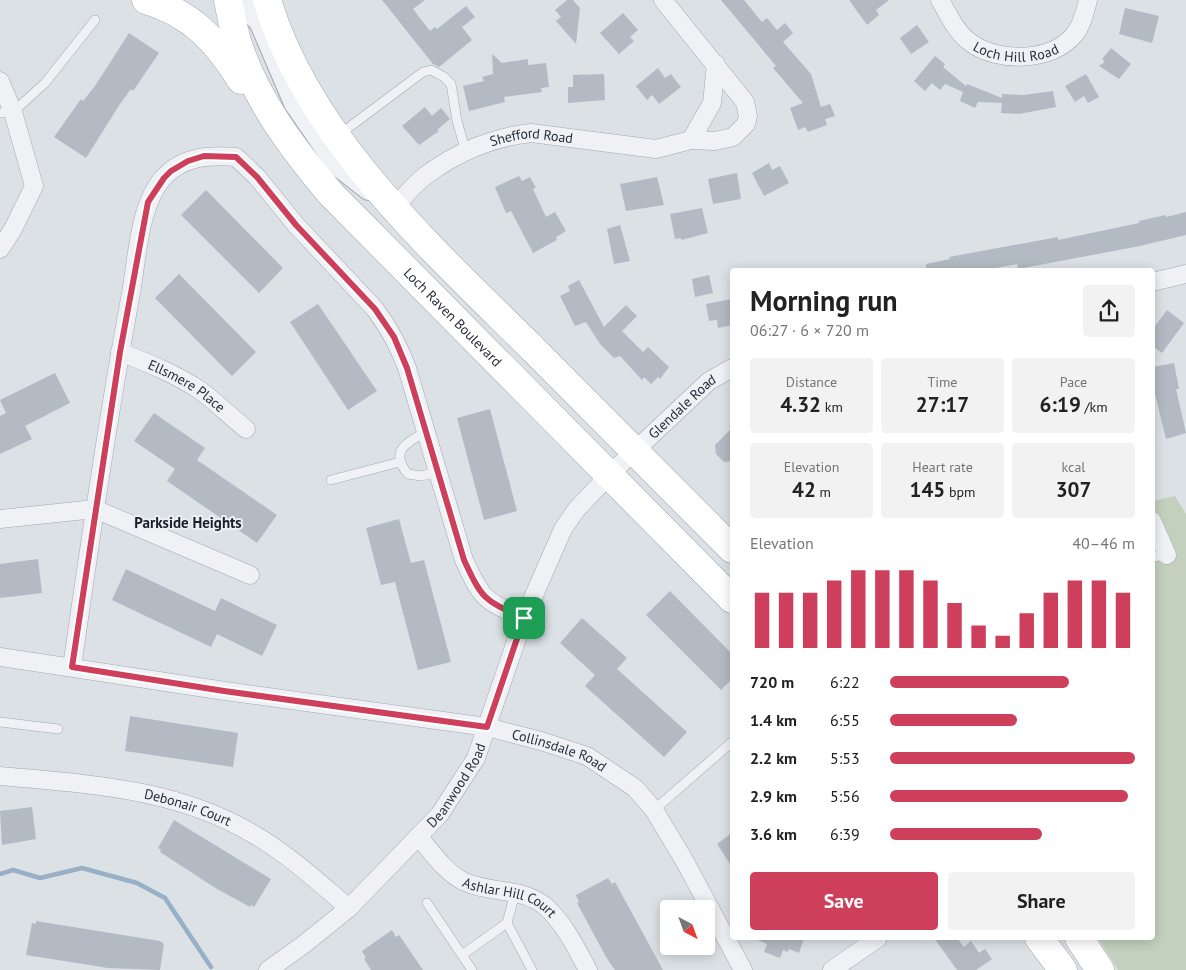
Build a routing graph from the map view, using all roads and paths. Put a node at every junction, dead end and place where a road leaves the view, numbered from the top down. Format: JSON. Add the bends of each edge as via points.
{"nodes":[{"id":1,"x":146,"y":0,"type":"edge"},
{"id":2,"x":228,"y":0,"type":"edge"},
{"id":3,"x":267,"y":0,"type":"edge"},
{"id":4,"x":663,"y":0,"type":"edge"},
{"id":5,"x":940,"y":0,"type":"edge"},
{"id":6,"x":1088,"y":0,"type":"edge"},
{"id":7,"x":95,"y":20,"type":"dead end"},
{"id":8,"x":716,"y":64,"type":"junction"},
{"id":9,"x":0,"y":81,"type":"edge"},
{"id":10,"x":7,"y":113,"type":"edge"},
{"id":11,"x":285,"y":136,"type":"junction"},
{"id":12,"x":338,"y":136,"type":"junction"},
{"id":13,"x":691,"y":140,"type":"junction"},
{"id":14,"x":466,"y":152,"type":"junction"},
{"id":15,"x":393,"y":209,"type":"junction"},
{"id":16,"x":0,"y":249,"type":"edge"},
{"id":17,"x":1186,"y":274,"type":"edge"},
{"id":18,"x":1155,"y":281,"type":"edge"},
{"id":19,"x":120,"y":352,"type":"junction"},
{"id":20,"x":730,"y":369,"type":"edge"},
{"id":21,"x":246,"y":429,"type":"dead end"},
{"id":22,"x":426,"y":432,"type":"junction"},
{"id":23,"x":636,"y":451,"type":"junction"},
{"id":24,"x":400,"y":462,"type":"junction"},
{"id":25,"x":438,"y":472,"type":"junction"},
{"id":26,"x":609,"y":475,"type":"junction"},
{"id":27,"x":331,"y":480,"type":"dead end"},
{"id":28,"x":95,"y":509,"type":"junction"},
{"id":29,"x":0,"y":519,"type":"edge"},
{"id":30,"x":1155,"y":534,"type":"edge"},
{"id":31,"x":730,"y":547,"type":"edge"},
{"id":32,"x":1160,"y":556,"type":"edge"},
{"id":33,"x":250,"y":575,"type":"dead end"},
{"id":34,"x":730,"y":598,"type":"edge"},
{"id":35,"x":524,"y":618,"type":"junction"},
{"id":36,"x":0,"y":656,"type":"edge"},
{"id":37,"x":72,"y":667,"type":"junction"},
{"id":38,"x":0,"y":722,"type":"edge"},
{"id":39,"x":487,"y":727,"type":"junction"},
{"id":40,"x":58,"y":729,"type":"dead end"},
{"id":41,"x":730,"y":744,"type":"edge"},
{"id":42,"x":0,"y":776,"type":"edge"},
{"id":43,"x":654,"y":810,"type":"junction"},
{"id":44,"x":418,"y":836,"type":"junction"},
{"id":45,"x":515,"y":893,"type":"junction"},
{"id":46,"x":427,"y":903,"type":"dead end"},
{"id":47,"x":349,"y":908,"type":"junction"},
{"id":48,"x":507,"y":923,"type":"junction"},
{"id":49,"x":875,"y":940,"type":"edge"},
{"id":50,"x":1041,"y":940,"type":"edge"},
{"id":51,"x":1080,"y":940,"type":"edge"},
{"id":52,"x":462,"y":955,"type":"junction"},
{"id":53,"x":268,"y":970,"type":"edge"},
{"id":54,"x":472,"y":970,"type":"edge"},
{"id":55,"x":532,"y":970,"type":"edge"},
{"id":56,"x":588,"y":970,"type":"edge"},
{"id":57,"x":743,"y":970,"type":"edge"},
{"id":58,"x":832,"y":970,"type":"edge"},
{"id":59,"x":1063,"y":970,"type":"edge"},
{"id":60,"x":1100,"y":970,"type":"edge"}],
"edges":[{"from":1,"to":11,"type":"main road","via":[[176,11],[199,27],[228,59],[250,94]]},
{"from":2,"to":11,"type":"main road","name":"Loch Raven Boulevard","via":[[237,41],[248,68]]},
{"from":2,"to":15,"type":"street","via":[[244,7],[260,21],[295,103],[337,164]]},
{"from":3,"to":12,"type":"main road","via":[[289,56]]},
{"from":4,"to":8,"type":"street","name":"Shefford Road"},
{"from":5,"to":6,"type":"street","name":"Loch Hill Road","via":[[962,36],[980,48],[1006,56],[1043,53],[1068,41],[1081,24]]},
{"from":7,"to":10,"type":"lane","via":[[45,82]]},
{"from":8,"to":13,"type":"street","via":[[712,104]]},
{"from":8,"to":13,"type":"street","name":"Shefford Road","via":[[745,102],[746,124],[733,137]]},
{"from":9,"to":10,"type":"street"},
{"from":10,"to":16,"type":"street","via":[[34,186]]},
{"from":11,"to":26,"type":"main road","name":"Loch Raven Boulevard","via":[[360,225]]},
{"from":12,"to":14,"type":"lane","via":[[423,72],[431,70],[451,84],[458,128]]},
{"from":12,"to":15,"type":"main road"},
{"from":13,"to":14,"type":"street","name":"Shefford Road","via":[[656,149],[531,133],[510,135]]},
{"from":14,"to":15,"type":"street","name":"Shefford Road","via":[[424,176]]},
{"from":15,"to":23,"type":"main road"},
{"from":17,"to":18,"type":"street"},
{"from":19,"to":21,"type":"street","name":"Ellsmere Place","via":[[186,381]]},
{"from":19,"to":22,"type":"street","via":[[148,202],[171,171],[188,161],[204,156],[236,157],[386,324],[407,368]]},
{"from":19,"to":28,"type":"street"},
{"from":20,"to":23,"type":"street","name":"Glendale Road","via":[[709,382]]},
{"from":22,"to":24,"type":"lane","via":[[408,440],[402,448]]},
{"from":22,"to":25,"type":"street"},
{"from":23,"to":26,"type":"street","name":"Deanwood Road"},
{"from":23,"to":31,"type":"main road"},
{"from":24,"to":25,"type":"lane","via":[[408,474],[421,476]]},
{"from":24,"to":27,"type":"lane"},
{"from":25,"to":35,"type":"street","via":[[464,560],[477,588],[492,603]]},
{"from":26,"to":34,"type":"main road","name":"Loch Raven Boulevard"},
{"from":26,"to":35,"type":"street","name":"Deanwood Road","via":[[563,529]]},
{"from":28,"to":29,"type":"street"},
{"from":28,"to":33,"type":"street"},
{"from":28,"to":37,"type":"street"},
{"from":30,"to":32,"type":"street"},
{"from":35,"to":39,"type":"street","name":"Deanwood Road"},
{"from":36,"to":37,"type":"street","name":"Collinsdale Road"},
{"from":37,"to":39,"type":"street","name":"Collinsdale Road"},
{"from":38,"to":40,"type":"lane"},
{"from":39,"to":43,"type":"street","name":"Collinsdale Road","via":[[588,756],[635,788]]},
{"from":39,"to":44,"type":"street","name":"Deanwood Road","via":[[476,758],[457,790],[440,814]]},
{"from":41,"to":43,"type":"lane"},
{"from":42,"to":47,"type":"street","name":"Debonair Court","via":[[153,794],[195,806],[278,849]]},
{"from":43,"to":57,"type":"street","name":"Collinsdale Road"},
{"from":44,"to":45,"type":"street","name":"Ashlar Hill Court","via":[[449,872],[462,881]]},
{"from":44,"to":47,"type":"street","name":"Deanwood Road"},
{"from":45,"to":48,"type":"lane"},
{"from":45,"to":56,"type":"street","name":"Ashlar Hill Court","via":[[546,906],[560,922]]},
{"from":46,"to":52,"type":"lane"},
{"from":47,"to":53,"type":"street","name":"Deanwood Road"},
{"from":48,"to":52,"type":"lane"},
{"from":48,"to":55,"type":"lane"},
{"from":49,"to":58,"type":"street"},
{"from":50,"to":59,"type":"main road"},
{"from":51,"to":60,"type":"main road"},
{"from":52,"to":54,"type":"lane"}]}
